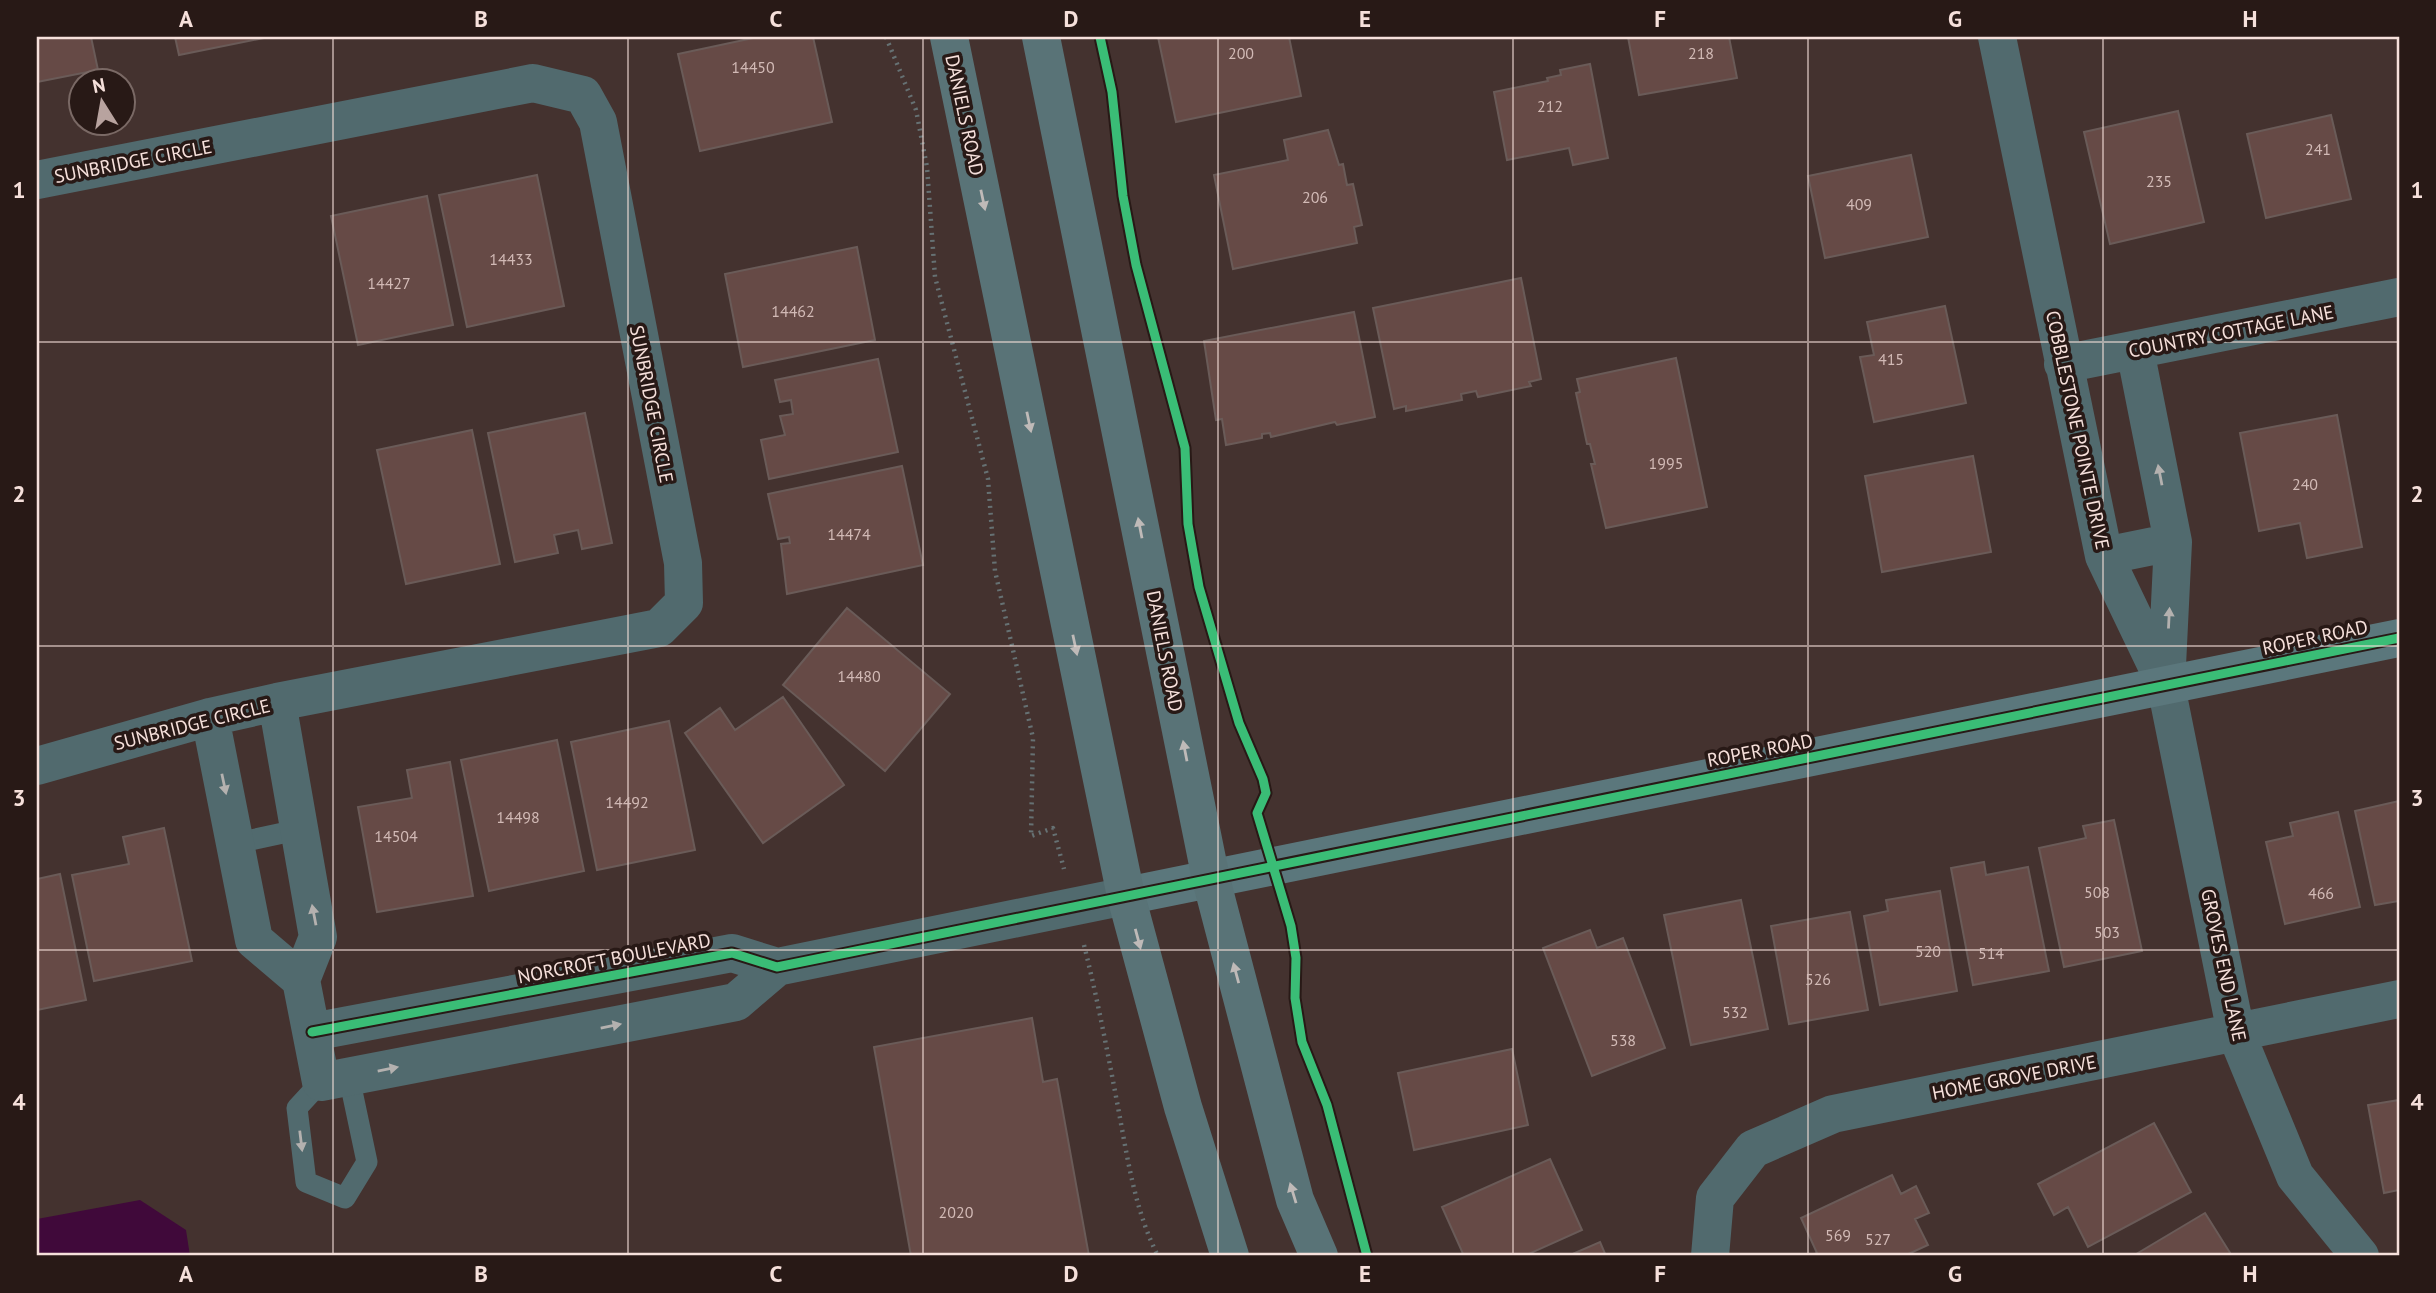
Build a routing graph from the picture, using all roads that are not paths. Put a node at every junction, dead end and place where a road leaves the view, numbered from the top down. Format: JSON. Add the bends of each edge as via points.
{"nodes":[{"id":1,"x":949,"y":37,"type":"edge"},
{"id":2,"x":1041,"y":37,"type":"edge"},
{"id":3,"x":1997,"y":37,"type":"edge"},
{"id":4,"x":37,"y":180,"type":"edge"},
{"id":5,"x":2399,"y":297,"type":"edge"},
{"id":6,"x":2134,"y":350,"type":"junction"},
{"id":7,"x":2063,"y":364,"type":"junction"},
{"id":8,"x":2173,"y":542,"type":"junction"},
{"id":9,"x":2104,"y":556,"type":"junction"},
{"id":10,"x":2399,"y":638,"type":"edge"},
{"id":11,"x":2166,"y":686,"type":"junction"},
{"id":12,"x":277,"y":702,"type":"junction"},
{"id":13,"x":210,"y":717,"type":"junction"},
{"id":14,"x":37,"y":766,"type":"edge"},
{"id":15,"x":297,"y":830,"type":"junction"},
{"id":16,"x":237,"y":844,"type":"junction"},
{"id":17,"x":1211,"y":879,"type":"junction"},
{"id":18,"x":1126,"y":895,"type":"junction"},
{"id":19,"x":777,"y":967,"type":"junction"},
{"id":20,"x":301,"y":980,"type":"junction"},
{"id":21,"x":2399,"y":999,"type":"edge"},
{"id":22,"x":312,"y":1032,"type":"junction"},
{"id":23,"x":2236,"y":1033,"type":"junction"},
{"id":24,"x":335,"y":1080,"type":"junction"},
{"id":25,"x":1230,"y":1256,"type":"edge"},
{"id":26,"x":1319,"y":1256,"type":"edge"},
{"id":27,"x":1710,"y":1256,"type":"edge"},
{"id":28,"x":2360,"y":1256,"type":"edge"}],
"edges":[{"from":1,"to":18,"type":"main road","name":"DANIELS ROAD","one_way":true},
{"from":17,"to":2,"type":"main road","name":"DANIELS ROAD","one_way":true},
{"from":3,"to":7,"type":"street","name":"COBBLESTONE POINTE DRIVE"},
{"from":4,"to":12,"type":"street","name":"SUNBRIDGE CIRCLE","via":[[533,83],[583,95],[597,122],[683,564],[684,603],[659,628]]},
{"from":5,"to":6,"type":"street","name":"COUNTRY COTTAGE LANE"},
{"from":6,"to":7,"type":"street","name":"COUNTRY COTTAGE LANE"},
{"from":8,"to":6,"type":"street","one_way":true},
{"from":7,"to":9,"type":"street","name":"COBBLESTONE POINTE DRIVE"},
{"from":8,"to":9,"type":"street"},
{"from":11,"to":8,"type":"street","one_way":true},
{"from":9,"to":11,"type":"street","name":"COBBLESTONE POINTE DRIVE"},
{"from":10,"to":11,"type":"street","name":"ROPER ROAD"},
{"from":11,"to":17,"type":"street","name":"ROPER ROAD"},
{"from":11,"to":23,"type":"street","name":"GROVES END LANE"},
{"from":12,"to":13,"type":"street","name":"SUNBRIDGE CIRCLE"},
{"from":12,"to":15,"type":"street"},
{"from":13,"to":14,"type":"street","name":"SUNBRIDGE CIRCLE"},
{"from":13,"to":16,"type":"street","one_way":true},
{"from":15,"to":16,"type":"lane"},
{"from":20,"to":15,"type":"street","one_way":true,"via":[[318,937]]},
{"from":16,"to":20,"type":"street","via":[[254,940]]},
{"from":17,"to":18,"type":"street","name":"ROPER ROAD"},
{"from":26,"to":17,"type":"main road","name":"DANIELS ROAD","one_way":true,"via":[[1295,1200]]},
{"from":18,"to":19,"type":"street","name":"NORCROFT BOULEVARD"},
{"from":18,"to":25,"type":"main road","name":"DANIELS ROAD","one_way":true,"via":[[1183,1107]]},
{"from":19,"to":22,"type":"street","name":"NORCROFT BOULEVARD","via":[[732,953]]},
{"from":24,"to":19,"type":"street","name":"NORCROFT BOULEVARD","one_way":true,"via":[[736,1002]]},
{"from":20,"to":22,"type":"street"},
{"from":21,"to":23,"type":"street","name":"HOME GROVE DRIVE"},
{"from":22,"to":24,"type":"street"},
{"from":23,"to":27,"type":"street","name":"HOME GROVE DRIVE","via":[[1833,1114],[1754,1149],[1715,1198]]},
{"from":23,"to":28,"type":"street","name":"GROVES END LANE","via":[[2294,1177]]},
{"from":24,"to":24,"type":"lane","one_way":true,"via":[[297,1108],[306,1182],[345,1198],[367,1162]]}]}
